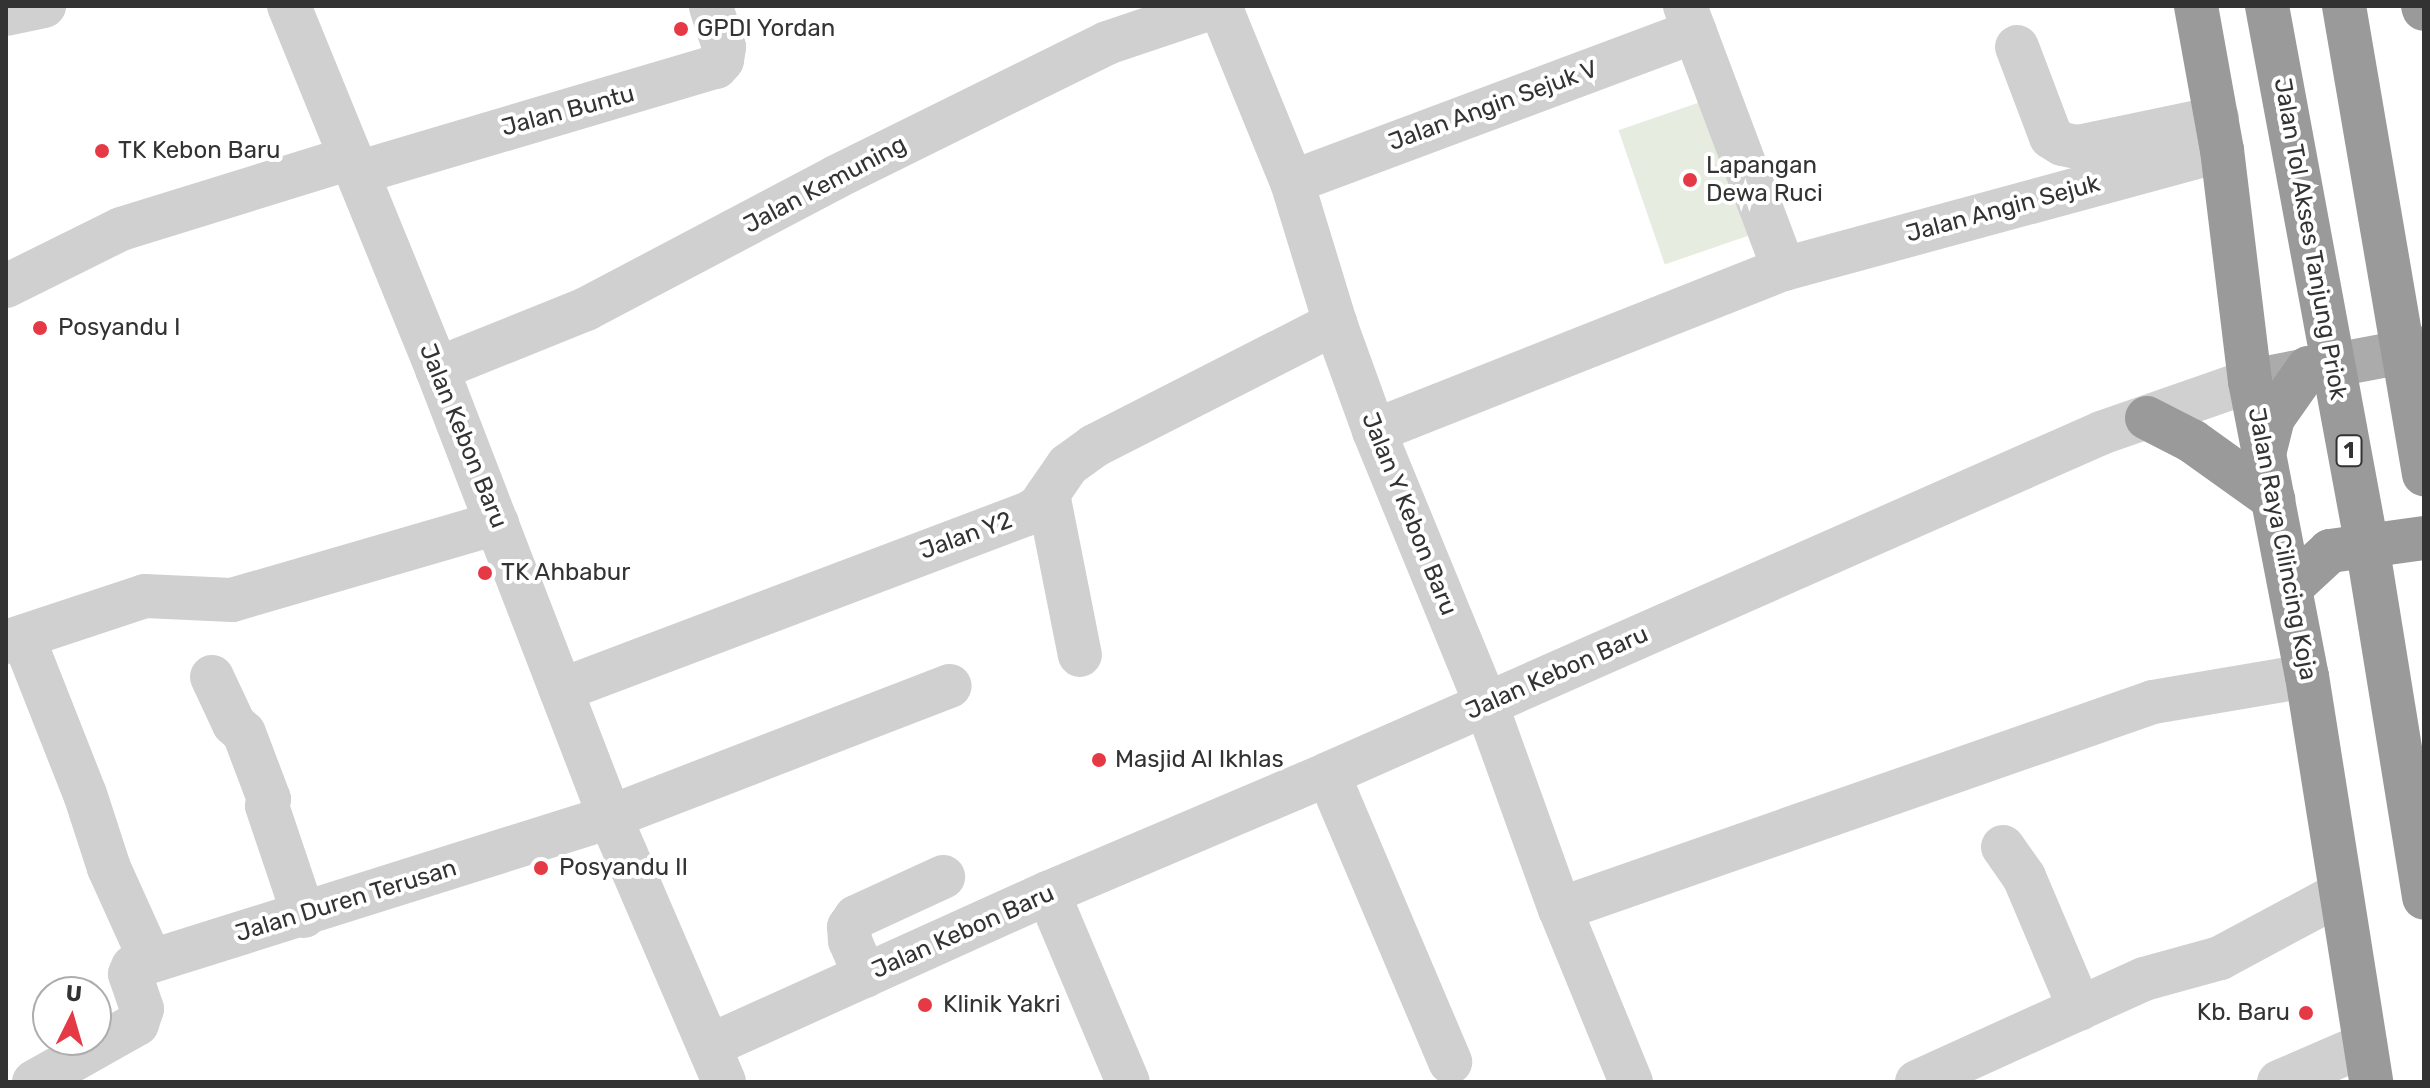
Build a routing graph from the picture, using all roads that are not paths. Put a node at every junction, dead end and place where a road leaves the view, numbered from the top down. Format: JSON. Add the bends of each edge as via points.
{"nodes":[{"id":1,"x":44,"y":6,"type":"edge"},
{"id":2,"x":289,"y":6,"type":"edge"},
{"id":3,"x":1218,"y":6,"type":"edge"},
{"id":4,"x":2196,"y":6,"type":"edge"},
{"id":5,"x":2267,"y":6,"type":"edge"},
{"id":6,"x":2344,"y":6,"type":"edge"},
{"id":7,"x":711,"y":7,"type":"edge"},
{"id":8,"x":6,"y":14,"type":"edge"},
{"id":9,"x":1690,"y":18,"type":"edge"},
{"id":10,"x":2017,"y":47,"type":"dead end"},
{"id":11,"x":2220,"y":134,"type":"junction"},
{"id":12,"x":354,"y":166,"type":"junction"},
{"id":13,"x":1292,"y":182,"type":"junction"},
{"id":14,"x":1784,"y":269,"type":"junction"},
{"id":15,"x":6,"y":286,"type":"edge"},
{"id":16,"x":1335,"y":323,"type":"junction"},
{"id":17,"x":2424,"y":348,"type":"edge"},
{"id":18,"x":2308,"y":368,"type":"junction"},
{"id":19,"x":437,"y":369,"type":"junction"},
{"id":20,"x":2250,"y":381,"type":"junction"},
{"id":21,"x":2147,"y":418,"type":"junction"},
{"id":22,"x":1374,"y":431,"type":"junction"},
{"id":23,"x":2265,"y":450,"type":"junction"},
{"id":24,"x":2424,"y":474,"type":"edge"},
{"id":25,"x":1048,"y":494,"type":"junction"},
{"id":26,"x":2273,"y":499,"type":"junction"},
{"id":27,"x":497,"y":523,"type":"junction"},
{"id":28,"x":2424,"y":538,"type":"edge"},
{"id":29,"x":2291,"y":587,"type":"junction"},
{"id":30,"x":14,"y":640,"type":"edge"},
{"id":31,"x":1080,"y":655,"type":"dead end"},
{"id":32,"x":2307,"y":676,"type":"junction"},
{"id":33,"x":212,"y":677,"type":"dead end"},
{"id":34,"x":950,"y":686,"type":"dead end"},
{"id":35,"x":561,"y":690,"type":"junction"},
{"id":36,"x":1486,"y":704,"type":"junction"},
{"id":37,"x":1328,"y":774,"type":"junction"},
{"id":38,"x":610,"y":817,"type":"junction"},
{"id":39,"x":2003,"y":847,"type":"dead end"},
{"id":40,"x":943,"y":877,"type":"dead end"},
{"id":41,"x":1048,"y":893,"type":"junction"},
{"id":42,"x":2341,"y":893,"type":"junction"},
{"id":43,"x":2424,"y":898,"type":"edge"},
{"id":44,"x":1560,"y":909,"type":"junction"},
{"id":45,"x":304,"y":916,"type":"junction"},
{"id":46,"x":151,"y":961,"type":"junction"},
{"id":47,"x":865,"y":976,"type":"junction"},
{"id":48,"x":2080,"y":1009,"type":"junction"},
{"id":49,"x":1450,"y":1062,"type":"dead end"},
{"id":50,"x":716,"y":1064,"type":"edge"},
{"id":51,"x":2368,"y":1064,"type":"edge"},
{"id":52,"x":1121,"y":1079,"type":"edge"},
{"id":53,"x":34,"y":1082,"type":"edge"},
{"id":54,"x":1631,"y":1082,"type":"edge"},
{"id":55,"x":1917,"y":1082,"type":"edge"},
{"id":56,"x":2279,"y":1082,"type":"edge"}],
"edges":[{"from":1,"to":8,"type":"street"},
{"from":2,"to":12,"type":"street","name":"Jalan Kebon Baru"},
{"from":3,"to":13,"type":"street"},
{"from":3,"to":19,"type":"street","name":"Jalan Kemuning","via":[[1107,43],[586,309]]},
{"from":4,"to":11,"type":"highway","name":"Jalan Raya Cilincing Koja"},
{"from":5,"to":43,"type":"highway","name":"Jalan Tol Akses Tanjung Priok","number":"1","bridge":true,"via":[[2370,563]]},
{"from":6,"to":24,"type":"highway","bridge":true},
{"from":7,"to":12,"type":"street","name":"Jalan Buntu","via":[[724,47],[716,67]]},
{"from":9,"to":13,"type":"street","name":"Jalan Angin Sejuk V"},
{"from":9,"to":14,"type":"street"},
{"from":10,"to":11,"type":"street","via":[[2051,137],[2062,144],[2078,147]]},
{"from":11,"to":14,"type":"street","name":"Jalan Angin Sejuk"},
{"from":11,"to":20,"type":"highway","name":"Jalan Raya Cilincing Koja"},
{"from":12,"to":15,"type":"street","via":[[121,229]]},
{"from":12,"to":19,"type":"street","name":"Jalan Kebon Baru"},
{"from":13,"to":16,"type":"street","name":"Jalan Y Kebon Baru"},
{"from":14,"to":22,"type":"street","name":"Jalan Angin Sejuk"},
{"from":16,"to":22,"type":"street","name":"Jalan Y Kebon Baru"},
{"from":16,"to":25,"type":"street","name":"Jalan Y2","via":[[1094,446],[1068,465]]},
{"from":17,"to":18,"type":"main road"},
{"from":18,"to":20,"type":"main road"},
{"from":18,"to":23,"type":"highway","via":[[2273,418]]},
{"from":19,"to":27,"type":"street","name":"Jalan Kebon Baru"},
{"from":20,"to":21,"type":"street","name":"Jalan Kebon Baru"},
{"from":20,"to":23,"type":"highway","name":"Jalan Raya Cilincing Koja"},
{"from":21,"to":26,"type":"highway","via":[[2192,441]]},
{"from":21,"to":36,"type":"street","name":"Jalan Kebon Baru","via":[[2101,433]]},
{"from":22,"to":36,"type":"street","name":"Jalan Y Kebon Baru"},
{"from":23,"to":26,"type":"highway","name":"Jalan Raya Cilincing Koja"},
{"from":25,"to":31,"type":"street"},
{"from":25,"to":35,"type":"street","name":"Jalan Y2","via":[[1027,514]]},
{"from":26,"to":29,"type":"highway","name":"Jalan Raya Cilincing Koja"},
{"from":27,"to":30,"type":"street","via":[[232,600],[145,596]]},
{"from":27,"to":35,"type":"street","name":"Jalan Kebon Baru"},
{"from":28,"to":29,"type":"highway","via":[[2330,551]]},
{"from":29,"to":32,"type":"highway","name":"Jalan Raya Cilincing Koja"},
{"from":30,"to":46,"type":"street","via":[[85,794],[109,868]]},
{"from":32,"to":42,"type":"highway","name":"Jalan Raya Cilincing Koja"},
{"from":32,"to":44,"type":"street","via":[[2153,702]]},
{"from":33,"to":45,"type":"street","via":[[234,724],[244,733]]},
{"from":34,"to":38,"type":"street","name":"Jalan Duren Terusan"},
{"from":35,"to":38,"type":"street","name":"Jalan Kebon Baru"},
{"from":36,"to":37,"type":"street","name":"Jalan Kebon Baru"},
{"from":36,"to":44,"type":"street","name":"Jalan Y Kebon Baru"},
{"from":37,"to":41,"type":"street","name":"Jalan Kebon Baru"},
{"from":37,"to":49,"type":"street"},
{"from":38,"to":45,"type":"street","name":"Jalan Duren Terusan"},
{"from":38,"to":50,"type":"street","name":"Jalan Kebon Baru"},
{"from":39,"to":48,"type":"street","via":[[2024,877]]},
{"from":40,"to":47,"type":"street","via":[[856,917],[849,927],[850,941]]},
{"from":41,"to":47,"type":"street","name":"Jalan Kebon Baru"},
{"from":41,"to":52,"type":"street"},
{"from":42,"to":48,"type":"street","via":[[2220,958],[2144,979]]},
{"from":42,"to":51,"type":"highway","name":"Jalan Raya Cilincing Koja"},
{"from":44,"to":54,"type":"street","name":"Jalan Y Kebon Baru"},
{"from":45,"to":46,"type":"street","name":"Jalan Duren Terusan"},
{"from":46,"to":53,"type":"street","via":[[133,967],[130,974],[142,1009],[130,1031]]},
{"from":47,"to":50,"type":"street","name":"Jalan Kebon Baru"},
{"from":48,"to":55,"type":"street"},
{"from":51,"to":56,"type":"street"}]}
